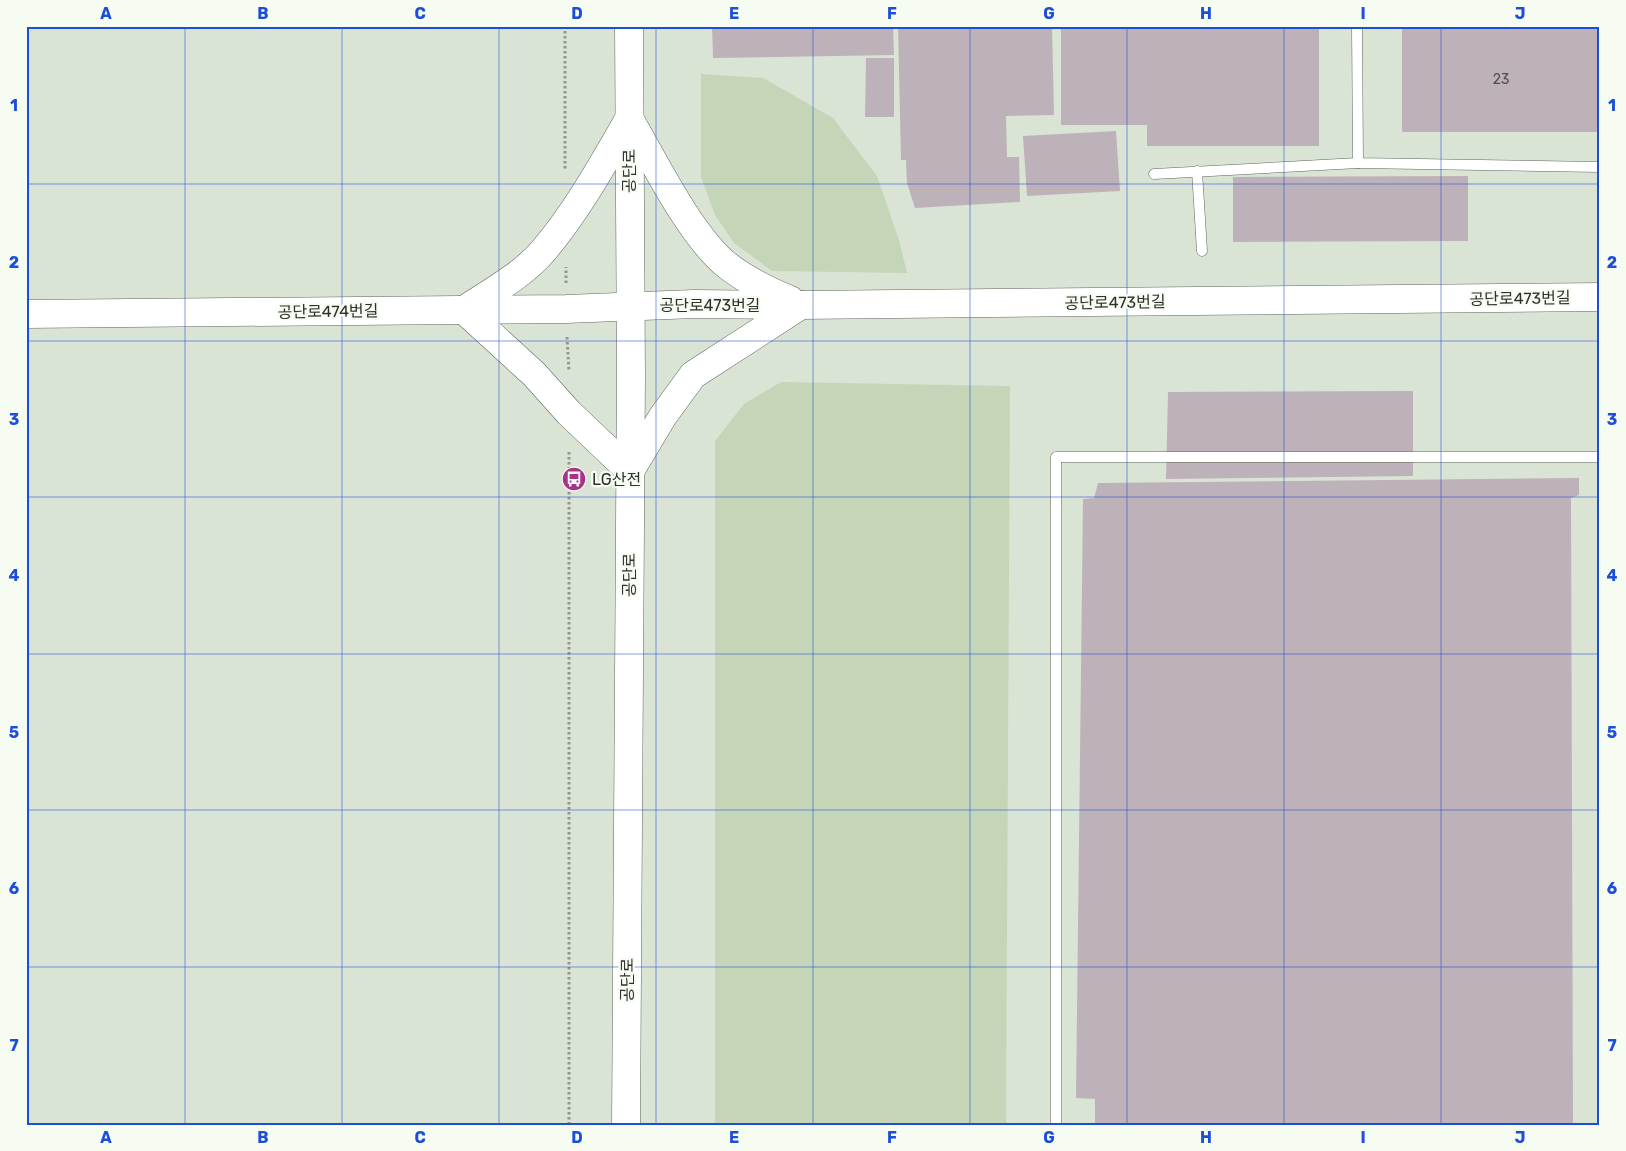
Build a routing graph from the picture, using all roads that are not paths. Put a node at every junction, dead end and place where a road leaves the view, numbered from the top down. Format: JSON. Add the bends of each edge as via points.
{"nodes":[{"id":1,"x":629,"y":26,"type":"edge"},
{"id":2,"x":1357,"y":26,"type":"edge"},
{"id":3,"x":629,"y":119,"type":"junction"},
{"id":4,"x":1358,"y":163,"type":"junction"},
{"id":5,"x":1600,"y":167,"type":"edge"},
{"id":6,"x":1197,"y":172,"type":"junction"},
{"id":7,"x":1154,"y":174,"type":"dead end"},
{"id":8,"x":1202,"y":251,"type":"dead end"},
{"id":9,"x":1600,"y":297,"type":"edge"},
{"id":10,"x":630,"y":305,"type":"junction"},
{"id":11,"x":801,"y":305,"type":"junction"},
{"id":12,"x":464,"y":310,"type":"junction"},
{"id":13,"x":26,"y":314,"type":"edge"},
{"id":14,"x":1600,"y":457,"type":"edge"},
{"id":15,"x":630,"y":471,"type":"junction"},
{"id":16,"x":626,"y":1125,"type":"edge"},
{"id":17,"x":1056,"y":1125,"type":"edge"}],
"edges":[{"from":1,"to":3,"type":"main road","name":"공단로"},
{"from":2,"to":4,"type":"lane"},
{"from":3,"to":10,"type":"main road","name":"공단로"},
{"from":3,"to":11,"type":"main road","via":[[696,230],[723,261],[758,286]]},
{"from":3,"to":12,"type":"main road","via":[[593,181],[543,251],[511,279]]},
{"from":4,"to":5,"type":"lane"},
{"from":4,"to":6,"type":"lane"},
{"from":6,"to":7,"type":"lane"},
{"from":6,"to":8,"type":"lane"},
{"from":9,"to":11,"type":"main road","name":"공단로473번길"},
{"from":10,"to":11,"type":"main road","name":"공단로473번길"},
{"from":10,"to":12,"type":"main road","name":"공단로474번길"},
{"from":10,"to":15,"type":"main road","name":"공단로"},
{"from":11,"to":15,"type":"main road","via":[[693,375],[663,416]]},
{"from":12,"to":13,"type":"main road","name":"공단로474번길"},
{"from":12,"to":15,"type":"main road","via":[[534,374],[569,413]]},
{"from":14,"to":17,"type":"lane","via":[[1056,457]]},
{"from":15,"to":16,"type":"main road","name":"공단로"}]}
